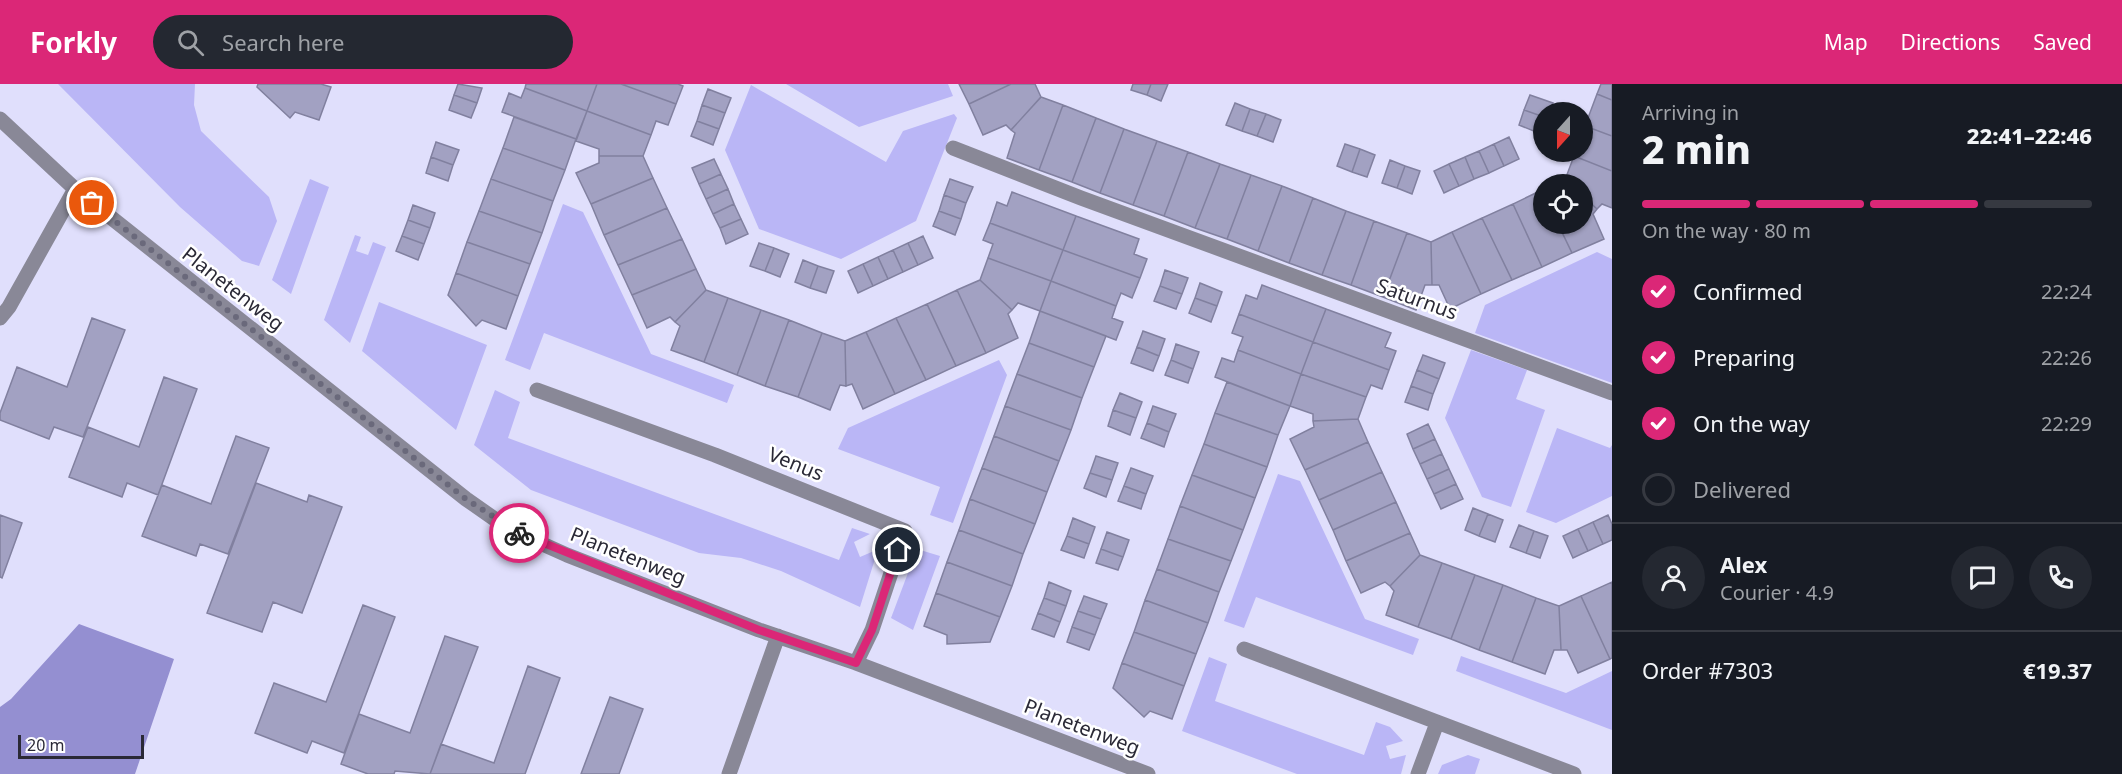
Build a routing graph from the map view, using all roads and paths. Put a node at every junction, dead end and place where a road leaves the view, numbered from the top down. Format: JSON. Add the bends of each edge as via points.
{"nodes":[{"id":1,"x":0,"y":119,"type":"edge"},
{"id":2,"x":953,"y":148,"type":"dead end"},
{"id":3,"x":75,"y":189,"type":"junction"},
{"id":4,"x":0,"y":318,"type":"edge"},
{"id":5,"x":537,"y":390,"type":"dead end"},
{"id":6,"x":1612,"y":393,"type":"edge"},
{"id":7,"x":778,"y":636,"type":"junction"},
{"id":8,"x":1244,"y":649,"type":"dead end"},
{"id":9,"x":856,"y":663,"type":"junction"},
{"id":10,"x":1437,"y":723,"type":"junction"},
{"id":11,"x":729,"y":774,"type":"edge"},
{"id":12,"x":1148,"y":774,"type":"edge"},
{"id":13,"x":1418,"y":774,"type":"edge"},
{"id":14,"x":1574,"y":774,"type":"edge"}],
"edges":[{"from":1,"to":3,"type":"street","name":"Planetenweg"},
{"from":2,"to":6,"type":"street","name":"Saturnus"},
{"from":3,"to":4,"type":"street"},
{"from":3,"to":7,"type":"street","name":"Planetenweg","via":[[509,529]]},
{"from":5,"to":9,"type":"street","name":"Venus","via":[[905,531],[872,630]]},
{"from":7,"to":9,"type":"street","name":"Planetenweg"},
{"from":7,"to":11,"type":"street"},
{"from":8,"to":10,"type":"street"},
{"from":9,"to":12,"type":"street","name":"Planetenweg"},
{"from":10,"to":13,"type":"street"},
{"from":10,"to":14,"type":"street"}]}
